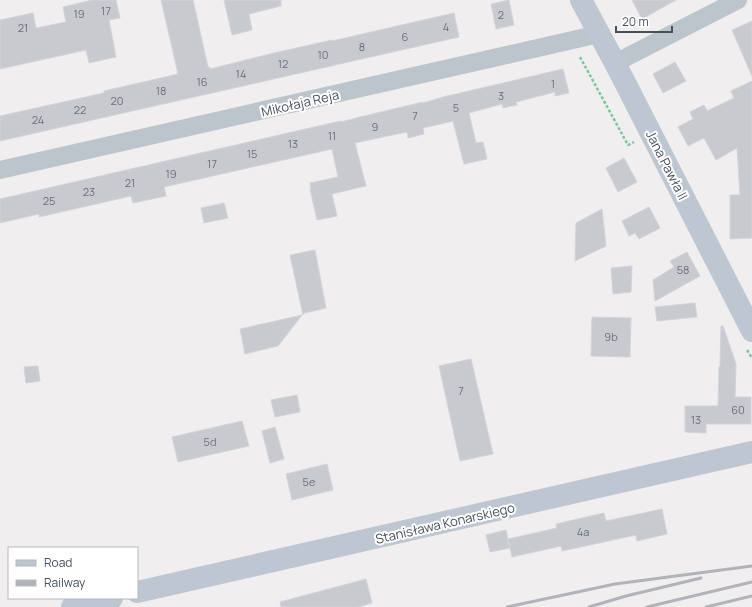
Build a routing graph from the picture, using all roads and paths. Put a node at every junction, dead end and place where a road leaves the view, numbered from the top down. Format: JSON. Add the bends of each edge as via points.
{"nodes":[{"id":1,"x":581,"y":0,"type":"edge"},
{"id":2,"x":738,"y":0,"type":"edge"},
{"id":3,"x":599,"y":34,"type":"junction"},
{"id":4,"x":615,"y":63,"type":"junction"},
{"id":5,"x":0,"y":170,"type":"edge"},
{"id":6,"x":750,"y":320,"type":"edge"},
{"id":7,"x":752,"y":452,"type":"edge"},
{"id":8,"x":138,"y":592,"type":"edge"},
{"id":9,"x":108,"y":599,"type":"edge"},
{"id":10,"x":72,"y":607,"type":"edge"}],
"edges":[{"from":1,"to":3,"type":"street","name":"Jana Pawła II"},
{"from":2,"to":4,"type":"street"},
{"from":3,"to":4,"type":"street","name":"Jana Pawła II"},
{"from":3,"to":5,"type":"street","name":"Mikołaja Reja"},
{"from":4,"to":6,"type":"street","name":"Jana Pawła II"},
{"from":7,"to":8,"type":"street","name":"Stanisława Konarskiego"},
{"from":9,"to":10,"type":"street"}]}
